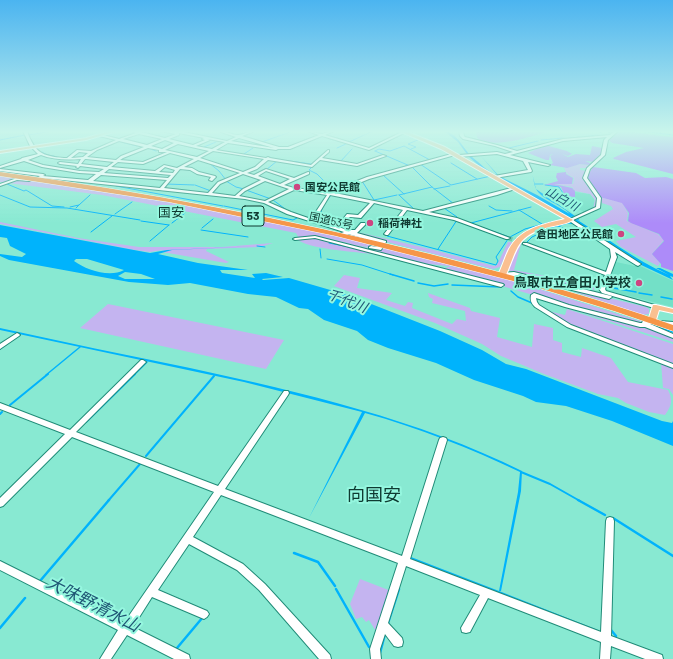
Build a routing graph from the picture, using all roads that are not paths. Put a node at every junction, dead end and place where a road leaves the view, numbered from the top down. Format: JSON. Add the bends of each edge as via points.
{"nodes":[{"id":1,"x":15,"y":162,"type":"edge"},
{"id":2,"x":32,"y":162,"type":"edge"},
{"id":3,"x":82,"y":162,"type":"edge"},
{"id":4,"x":115,"y":162,"type":"edge"},
{"id":5,"x":125,"y":162,"type":"edge"},
{"id":6,"x":143,"y":162,"type":"edge"},
{"id":7,"x":190,"y":162,"type":"edge"},
{"id":8,"x":205,"y":162,"type":"edge"},
{"id":9,"x":262,"y":162,"type":"edge"},
{"id":10,"x":289,"y":162,"type":"edge"},
{"id":11,"x":316,"y":162,"type":"edge"},
{"id":12,"x":336,"y":162,"type":"edge"},
{"id":13,"x":367,"y":162,"type":"edge"},
{"id":14,"x":431,"y":162,"type":"edge"},
{"id":15,"x":468,"y":162,"type":"edge"},
{"id":16,"x":526,"y":162,"type":"edge"},
{"id":17,"x":540,"y":162,"type":"edge"},
{"id":18,"x":596,"y":162,"type":"edge"},
{"id":19,"x":60,"y":163,"type":"joint"},
{"id":20,"x":140,"y":163,"type":"junction"},
{"id":21,"x":79,"y":165,"type":"junction"},
{"id":22,"x":548,"y":165,"type":"dead end"},
{"id":23,"x":0,"y":167,"type":"edge"},
{"id":24,"x":53,"y":168,"type":"junction"},
{"id":25,"x":107,"y":168,"type":"junction"},
{"id":26,"x":178,"y":168,"type":"junction"},
{"id":27,"x":0,"y":170,"type":"edge"},
{"id":28,"x":132,"y":170,"type":"junction"},
{"id":29,"x":80,"y":172,"type":"junction"},
{"id":30,"x":156,"y":172,"type":"junction"},
{"id":31,"x":164,"y":173,"type":"junction"},
{"id":32,"x":0,"y":174,"type":"edge"},
{"id":33,"x":99,"y":174,"type":"junction"},
{"id":34,"x":172,"y":174,"type":"junction"},
{"id":35,"x":244,"y":174,"type":"junction"},
{"id":36,"x":207,"y":175,"type":"junction"},
{"id":37,"x":254,"y":176,"type":"junction"},
{"id":38,"x":315,"y":176,"type":"dead end"},
{"id":39,"x":124,"y":177,"type":"junction"},
{"id":40,"x":40,"y":178,"type":"junction"},
{"id":41,"x":495,"y":178,"type":"junction"},
{"id":42,"x":155,"y":179,"type":"junction"},
{"id":43,"x":203,"y":179,"type":"dead end"},
{"id":44,"x":294,"y":179,"type":"junction"},
{"id":45,"x":168,"y":180,"type":"junction"},
{"id":46,"x":211,"y":180,"type":"dead end"},
{"id":47,"x":264,"y":180,"type":"junction"},
{"id":48,"x":90,"y":181,"type":"junction"},
{"id":49,"x":114,"y":184,"type":"junction"},
{"id":50,"x":0,"y":185,"type":"edge"},
{"id":51,"x":280,"y":185,"type":"junction"},
{"id":52,"x":163,"y":186,"type":"junction"},
{"id":53,"x":514,"y":188,"type":"junction"},
{"id":54,"x":293,"y":189,"type":"junction"},
{"id":55,"x":209,"y":194,"type":"junction"},
{"id":56,"x":329,"y":194,"type":"junction"},
{"id":57,"x":236,"y":197,"type":"junction"},
{"id":58,"x":265,"y":202,"type":"junction"},
{"id":59,"x":373,"y":202,"type":"junction"},
{"id":60,"x":406,"y":209,"type":"junction"},
{"id":61,"x":424,"y":212,"type":"junction"},
{"id":62,"x":345,"y":219,"type":"dead end"},
{"id":63,"x":572,"y":219,"type":"junction"},
{"id":64,"x":312,"y":220,"type":"junction"},
{"id":65,"x":363,"y":224,"type":"dead end"},
{"id":66,"x":332,"y":227,"type":"junction"},
{"id":67,"x":344,"y":233,"type":"junction"},
{"id":68,"x":386,"y":234,"type":"dead end"},
{"id":69,"x":508,"y":238,"type":"tunnel mouth"},
{"id":70,"x":295,"y":239,"type":"dead end"},
{"id":71,"x":328,"y":241,"type":"junction"},
{"id":72,"x":383,"y":244,"type":"junction"},
{"id":73,"x":525,"y":244,"type":"tunnel mouth"},
{"id":74,"x":612,"y":248,"type":"junction"},
{"id":75,"x":638,"y":264,"type":"dead end"},
{"id":76,"x":607,"y":274,"type":"junction"},
{"id":77,"x":502,"y":275,"type":"junction"},
{"id":78,"x":501,"y":286,"type":"dead end"},
{"id":79,"x":573,"y":292,"type":"junction"},
{"id":80,"x":646,"y":304,"type":"junction"},
{"id":81,"x":656,"y":307,"type":"junction"},
{"id":82,"x":673,"y":311,"type":"edge"},
{"id":83,"x":650,"y":322,"type":"junction"},
{"id":84,"x":673,"y":324,"type":"edge"},
{"id":85,"x":673,"y":328,"type":"edge"},
{"id":86,"x":17,"y":335,"type":"dead end"},
{"id":87,"x":673,"y":336,"type":"edge"},
{"id":88,"x":0,"y":348,"type":"edge"},
{"id":89,"x":143,"y":362,"type":"dead end"},
{"id":90,"x":673,"y":366,"type":"edge"},
{"id":91,"x":286,"y":393,"type":"dead end"},
{"id":92,"x":0,"y":406,"type":"edge"},
{"id":93,"x":70,"y":433,"type":"junction"},
{"id":94,"x":443,"y":440,"type":"dead end"},
{"id":95,"x":221,"y":490,"type":"junction"},
{"id":96,"x":0,"y":503,"type":"edge"},
{"id":97,"x":610,"y":521,"type":"dead end"},
{"id":98,"x":187,"y":538,"type":"junction"},
{"id":99,"x":404,"y":562,"type":"junction"},
{"id":100,"x":0,"y":565,"type":"edge"},
{"id":101,"x":151,"y":592,"type":"junction"},
{"id":102,"x":486,"y":593,"type":"junction"},
{"id":103,"x":204,"y":614,"type":"dead end"},
{"id":104,"x":383,"y":624,"type":"junction"},
{"id":105,"x":466,"y":628,"type":"dead end"},
{"id":106,"x":125,"y":630,"type":"junction"},
{"id":107,"x":606,"y":639,"type":"junction"},
{"id":108,"x":398,"y":642,"type":"dead end"},
{"id":109,"x":105,"y":659,"type":"edge"},
{"id":110,"x":185,"y":659,"type":"edge"},
{"id":111,"x":326,"y":659,"type":"edge"},
{"id":112,"x":376,"y":659,"type":"edge"},
{"id":113,"x":605,"y":659,"type":"edge"},
{"id":114,"x":658,"y":659,"type":"edge"}],
"edges":[{"from":1,"to":23,"type":"street"},
{"from":2,"to":24,"type":"street"},
{"from":3,"to":21,"type":"street"},
{"from":4,"to":25,"type":"street"},
{"from":5,"to":20,"type":"street"},
{"from":6,"to":20,"type":"street"},
{"from":7,"to":26,"type":"street"},
{"from":8,"to":35,"type":"street"},
{"from":9,"to":35,"type":"street"},
{"from":10,"to":11,"type":"street","via":[[312,166]]},
{"from":12,"to":13,"type":"street","via":[[357,165]]},
{"from":14,"to":56,"type":"street","via":[[368,178]]},
{"from":15,"to":41,"type":"main road"},
{"from":16,"to":41,"type":"street","via":[[530,172]]},
{"from":17,"to":22,"type":"street"},
{"from":18,"to":63,"type":"street","via":[[588,169],[585,178],[599,198],[598,208]]},
{"from":19,"to":21,"type":"street"},
{"from":19,"to":24,"type":"street"},
{"from":20,"to":28,"type":"street"},
{"from":21,"to":25,"type":"street"},
{"from":21,"to":29,"type":"street","via":[[76,168]]},
{"from":24,"to":29,"type":"street"},
{"from":24,"to":40,"type":"street"},
{"from":25,"to":28,"type":"street"},
{"from":25,"to":33,"type":"street"},
{"from":26,"to":30,"type":"street","via":[[164,166]]},
{"from":26,"to":34,"type":"street"},
{"from":26,"to":36,"type":"street","via":[[193,169]]},
{"from":27,"to":40,"type":"street"},
{"from":28,"to":30,"type":"street"},
{"from":28,"to":39,"type":"street"},
{"from":29,"to":33,"type":"street"},
{"from":29,"to":48,"type":"street"},
{"from":30,"to":31,"type":"street"},
{"from":31,"to":34,"type":"street"},
{"from":31,"to":42,"type":"street"},
{"from":32,"to":40,"type":"highway","name":"国道53号","number":"53"},
{"from":33,"to":39,"type":"street"},
{"from":33,"to":48,"type":"street"},
{"from":34,"to":45,"type":"street"},
{"from":35,"to":37,"type":"street"},
{"from":35,"to":55,"type":"street","via":[[219,183]]},
{"from":36,"to":43,"type":"street"},
{"from":36,"to":46,"type":"street","via":[[214,177]]},
{"from":37,"to":44,"type":"street","via":[[266,170]]},
{"from":37,"to":47,"type":"street"},
{"from":38,"to":44,"type":"street","via":[[307,172]]},
{"from":39,"to":42,"type":"street"},
{"from":39,"to":49,"type":"street"},
{"from":40,"to":48,"type":"street"},
{"from":40,"to":48,"type":"street"},
{"from":40,"to":50,"type":"street","via":[[17,179]]},
{"from":40,"to":67,"type":"highway","name":"国道53号","number":"53","via":[[129,192]]},
{"from":41,"to":53,"type":"main road"},
{"from":42,"to":45,"type":"street"},
{"from":42,"to":52,"type":"street"},
{"from":44,"to":51,"type":"street"},
{"from":45,"to":52,"type":"street"},
{"from":47,"to":51,"type":"street"},
{"from":47,"to":57,"type":"street"},
{"from":48,"to":49,"type":"street"},
{"from":49,"to":52,"type":"street"},
{"from":51,"to":54,"type":"street"},
{"from":52,"to":55,"type":"street"},
{"from":53,"to":61,"type":"street"},
{"from":53,"to":63,"type":"main road"},
{"from":54,"to":56,"type":"street"},
{"from":54,"to":58,"type":"street"},
{"from":55,"to":57,"type":"street"},
{"from":56,"to":59,"type":"street"},
{"from":56,"to":64,"type":"street"},
{"from":57,"to":58,"type":"street"},
{"from":58,"to":64,"type":"street"},
{"from":59,"to":60,"type":"street"},
{"from":59,"to":62,"type":"street","via":[[359,217],[349,215]]},
{"from":60,"to":61,"type":"street"},
{"from":60,"to":68,"type":"street"},
{"from":61,"to":69,"type":"street","via":[[455,219]]},
{"from":63,"to":74,"type":"street"},
{"from":63,"to":77,"type":"main road","via":[[541,229],[519,240]]},
{"from":64,"to":66,"type":"street"},
{"from":65,"to":66,"type":"street","via":[[355,232]]},
{"from":66,"to":67,"type":"street"},
{"from":67,"to":72,"type":"highway","name":"国道53号","number":"53"},
{"from":70,"to":71,"type":"street","via":[[315,237]]},
{"from":71,"to":72,"type":"street","via":[[379,249]]},
{"from":71,"to":78,"type":"street"},
{"from":72,"to":77,"type":"highway","name":"国道53号","number":"53"},
{"from":73,"to":76,"type":"street"},
{"from":74,"to":75,"type":"street"},
{"from":74,"to":76,"type":"street","via":[[614,256]]},
{"from":76,"to":80,"type":"street","via":[[602,289],[604,292]]},
{"from":77,"to":79,"type":"highway","name":"国道53号","number":"53"},
{"from":79,"to":80,"type":"street"},
{"from":79,"to":83,"type":"highway","name":"国道53号","number":"53"},
{"from":80,"to":81,"type":"street"},
{"from":81,"to":82,"type":"main road"},
{"from":81,"to":83,"type":"main road"},
{"from":83,"to":84,"type":"street"},
{"from":83,"to":85,"type":"highway","name":"国道53号","number":"53"},
{"from":83,"to":87,"type":"street"},
{"from":83,"to":90,"type":"street","via":[[637,325],[534,295],[534,303],[537,306],[569,326]]},
{"from":86,"to":88,"type":"street"},
{"from":89,"to":93,"type":"street"},
{"from":91,"to":95,"type":"street"},
{"from":92,"to":93,"type":"street"},
{"from":93,"to":95,"type":"street"},
{"from":93,"to":96,"type":"street"},
{"from":94,"to":99,"type":"street"},
{"from":95,"to":98,"type":"street"},
{"from":95,"to":99,"type":"street"},
{"from":97,"to":107,"type":"street"},
{"from":98,"to":101,"type":"street"},
{"from":98,"to":111,"type":"street","via":[[240,567],[262,587]]},
{"from":99,"to":102,"type":"street"},
{"from":99,"to":104,"type":"street"},
{"from":100,"to":106,"type":"street"},
{"from":101,"to":103,"type":"street"},
{"from":101,"to":106,"type":"street"},
{"from":102,"to":105,"type":"street"},
{"from":102,"to":107,"type":"street"},
{"from":104,"to":108,"type":"street"},
{"from":104,"to":112,"type":"street","via":[[375,649]]},
{"from":106,"to":109,"type":"street"},
{"from":106,"to":110,"type":"street"},
{"from":107,"to":113,"type":"street"},
{"from":107,"to":114,"type":"street"}]}
